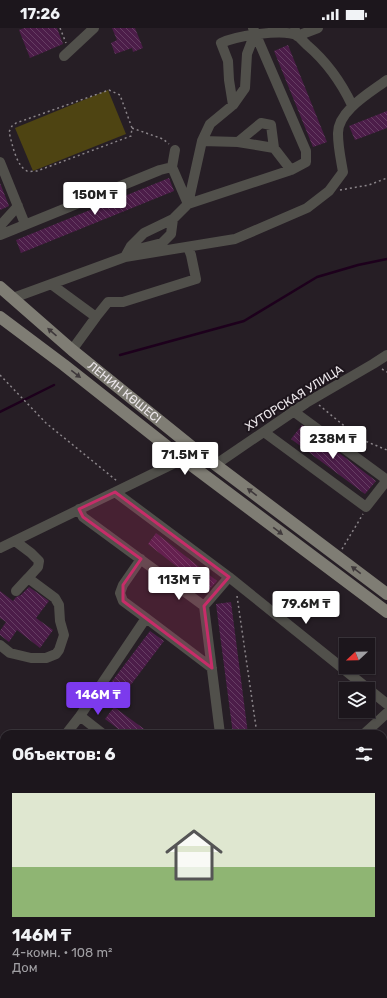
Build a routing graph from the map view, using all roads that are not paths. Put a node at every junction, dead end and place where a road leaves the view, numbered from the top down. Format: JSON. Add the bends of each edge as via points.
{"nodes":[{"id":1,"x":94,"y":28,"type":"edge"},
{"id":2,"x":318,"y":28,"type":"edge"},
{"id":3,"x":254,"y":31,"type":"edge"},
{"id":4,"x":296,"y":32,"type":"edge"},
{"id":5,"x":66,"y":54,"type":"road end"},
{"id":6,"x":387,"y":80,"type":"edge"},
{"id":7,"x":233,"y":105,"type":"junction"},
{"id":8,"x":352,"y":105,"type":"junction"},
{"id":9,"x":202,"y":140,"type":"junction"},
{"id":10,"x":238,"y":142,"type":"junction"},
{"id":11,"x":274,"y":148,"type":"junction"},
{"id":12,"x":175,"y":150,"type":"road end"},
{"id":13,"x":0,"y":162,"type":"edge"},
{"id":14,"x":172,"y":167,"type":"junction"},
{"id":15,"x":291,"y":170,"type":"junction"},
{"id":16,"x":188,"y":204,"type":"junction"},
{"id":17,"x":18,"y":206,"type":"junction"},
{"id":18,"x":173,"y":220,"type":"junction"},
{"id":19,"x":25,"y":224,"type":"junction"},
{"id":20,"x":0,"y":226,"type":"edge"},
{"id":21,"x":0,"y":234,"type":"edge"},
{"id":22,"x":188,"y":247,"type":"junction"},
{"id":23,"x":125,"y":257,"type":"junction"},
{"id":24,"x":51,"y":284,"type":"junction"},
{"id":25,"x":0,"y":287,"type":"edge"},
{"id":26,"x":13,"y":298,"type":"junction"},
{"id":27,"x":0,"y":317,"type":"edge"},
{"id":28,"x":96,"y":317,"type":"junction"},
{"id":29,"x":72,"y":350,"type":"junction"},
{"id":30,"x":387,"y":355,"type":"edge"},
{"id":31,"x":293,"y":411,"type":"junction"},
{"id":32,"x":264,"y":432,"type":"junction"},
{"id":33,"x":192,"y":447,"type":"junction"},
{"id":34,"x":183,"y":459,"type":"junction"},
{"id":35,"x":215,"y":465,"type":"junction"},
{"id":36,"x":115,"y":492,"type":"junction"},
{"id":37,"x":79,"y":509,"type":"junction"},
{"id":38,"x":14,"y":541,"type":"junction"},
{"id":39,"x":0,"y":548,"type":"edge"},
{"id":40,"x":140,"y":559,"type":"junction"},
{"id":41,"x":28,"y":578,"type":"junction"},
{"id":42,"x":232,"y":580,"type":"junction"},
{"id":43,"x":16,"y":591,"type":"dead end"},
{"id":44,"x":387,"y":594,"type":"edge"},
{"id":45,"x":204,"y":606,"type":"junction"},
{"id":46,"x":387,"y":612,"type":"edge"},
{"id":47,"x":146,"y":618,"type":"junction"},
{"id":48,"x":0,"y":646,"type":"edge"},
{"id":49,"x":212,"y":668,"type":"junction"},
{"id":50,"x":387,"y":704,"type":"edge"},
{"id":51,"x":387,"y":713,"type":"edge"},
{"id":52,"x":80,"y":716,"type":"junction"},
{"id":53,"x":69,"y":730,"type":"edge"},
{"id":54,"x":98,"y":730,"type":"edge"},
{"id":55,"x":220,"y":730,"type":"edge"},
{"id":56,"x":368,"y":730,"type":"edge"}],
"edges":[{"from":1,"to":5,"type":"street"},
{"from":2,"to":4,"type":"street"},
{"from":3,"to":4,"type":"street"},
{"from":3,"to":7,"type":"street","via":[[247,54],[245,88]]},
{"from":3,"to":7,"type":"street","via":[[244,37],[221,43],[228,61]]},
{"from":3,"to":15,"type":"street","via":[[306,151],[306,162]]},
{"from":4,"to":8,"type":"street","via":[[335,75]]},
{"from":6,"to":8,"type":"street"},
{"from":7,"to":9,"type":"street","via":[[210,124]]},
{"from":8,"to":22,"type":"street","via":[[337,133],[343,172],[329,191],[307,208],[235,239]]},
{"from":9,"to":10,"type":"street"},
{"from":9,"to":16,"type":"street"},
{"from":10,"to":11,"type":"street"},
{"from":10,"to":11,"type":"street","via":[[261,123],[271,125]]},
{"from":11,"to":15,"type":"street"},
{"from":12,"to":14,"type":"street"},
{"from":13,"to":17,"type":"street"},
{"from":14,"to":16,"type":"street"},
{"from":14,"to":19,"type":"street"},
{"from":15,"to":16,"type":"street"},
{"from":16,"to":18,"type":"street"},
{"from":17,"to":19,"type":"street"},
{"from":17,"to":20,"type":"street"},
{"from":18,"to":23,"type":"street","via":[[144,232]]},
{"from":18,"to":23,"type":"street","via":[[171,234],[162,243],[142,248]]},
{"from":19,"to":21,"type":"street"},
{"from":22,"to":23,"type":"street"},
{"from":22,"to":28,"type":"street","via":[[196,279],[123,302],[108,302]]},
{"from":23,"to":24,"type":"street"},
{"from":24,"to":26,"type":"street"},
{"from":24,"to":28,"type":"street"},
{"from":25,"to":26,"type":"main road","name":"ЛЕНИН КӨШЕСІ"},
{"from":29,"to":26,"type":"main road","name":"ЛЕНИН КӨШЕСІ","one_way":true},
{"from":27,"to":34,"type":"main road","name":"ЛЕНИН КӨШЕСІ","one_way":true},
{"from":28,"to":29,"type":"street"},
{"from":29,"to":33,"type":"main road","name":"ЛЕНИН КӨШЕСІ"},
{"from":30,"to":31,"type":"street","name":"ХУТОРСКАЯ УЛИЦА"},
{"from":31,"to":32,"type":"street","name":"ХУТОРСКАЯ УЛИЦА"},
{"from":31,"to":32,"type":"street","via":[[387,480],[366,507]]},
{"from":32,"to":35,"type":"street","name":"ХУТОРСКАЯ УЛИЦА"},
{"from":33,"to":34,"type":"street"},
{"from":33,"to":35,"type":"main road","name":"ЛЕНИН КӨШЕСІ"},
{"from":34,"to":36,"type":"street"},
{"from":34,"to":46,"type":"main road","name":"ЛЕНИН КӨШЕСІ","one_way":true},
{"from":44,"to":35,"type":"main road","name":"ЛЕНИН КӨШЕСІ","one_way":true},
{"from":36,"to":37,"type":"street"},
{"from":36,"to":42,"type":"street"},
{"from":37,"to":38,"type":"street"},
{"from":37,"to":40,"type":"street","via":[[83,517]]},
{"from":38,"to":39,"type":"street"},
{"from":38,"to":41,"type":"street","via":[[38,561],[38,567]]},
{"from":40,"to":45,"type":"street"},
{"from":40,"to":47,"type":"street","via":[[120,593],[123,601]]},
{"from":41,"to":43,"type":"street"},
{"from":41,"to":48,"type":"street","via":[[55,598],[59,605],[64,634],[60,650],[46,658],[31,658],[10,653]]},
{"from":42,"to":45,"type":"street"},
{"from":42,"to":50,"type":"street"},
{"from":45,"to":49,"type":"street"},
{"from":47,"to":49,"type":"street"},
{"from":47,"to":52,"type":"street"},
{"from":49,"to":55,"type":"street"},
{"from":51,"to":56,"type":"street"},
{"from":52,"to":53,"type":"street"},
{"from":52,"to":54,"type":"street"}]}
